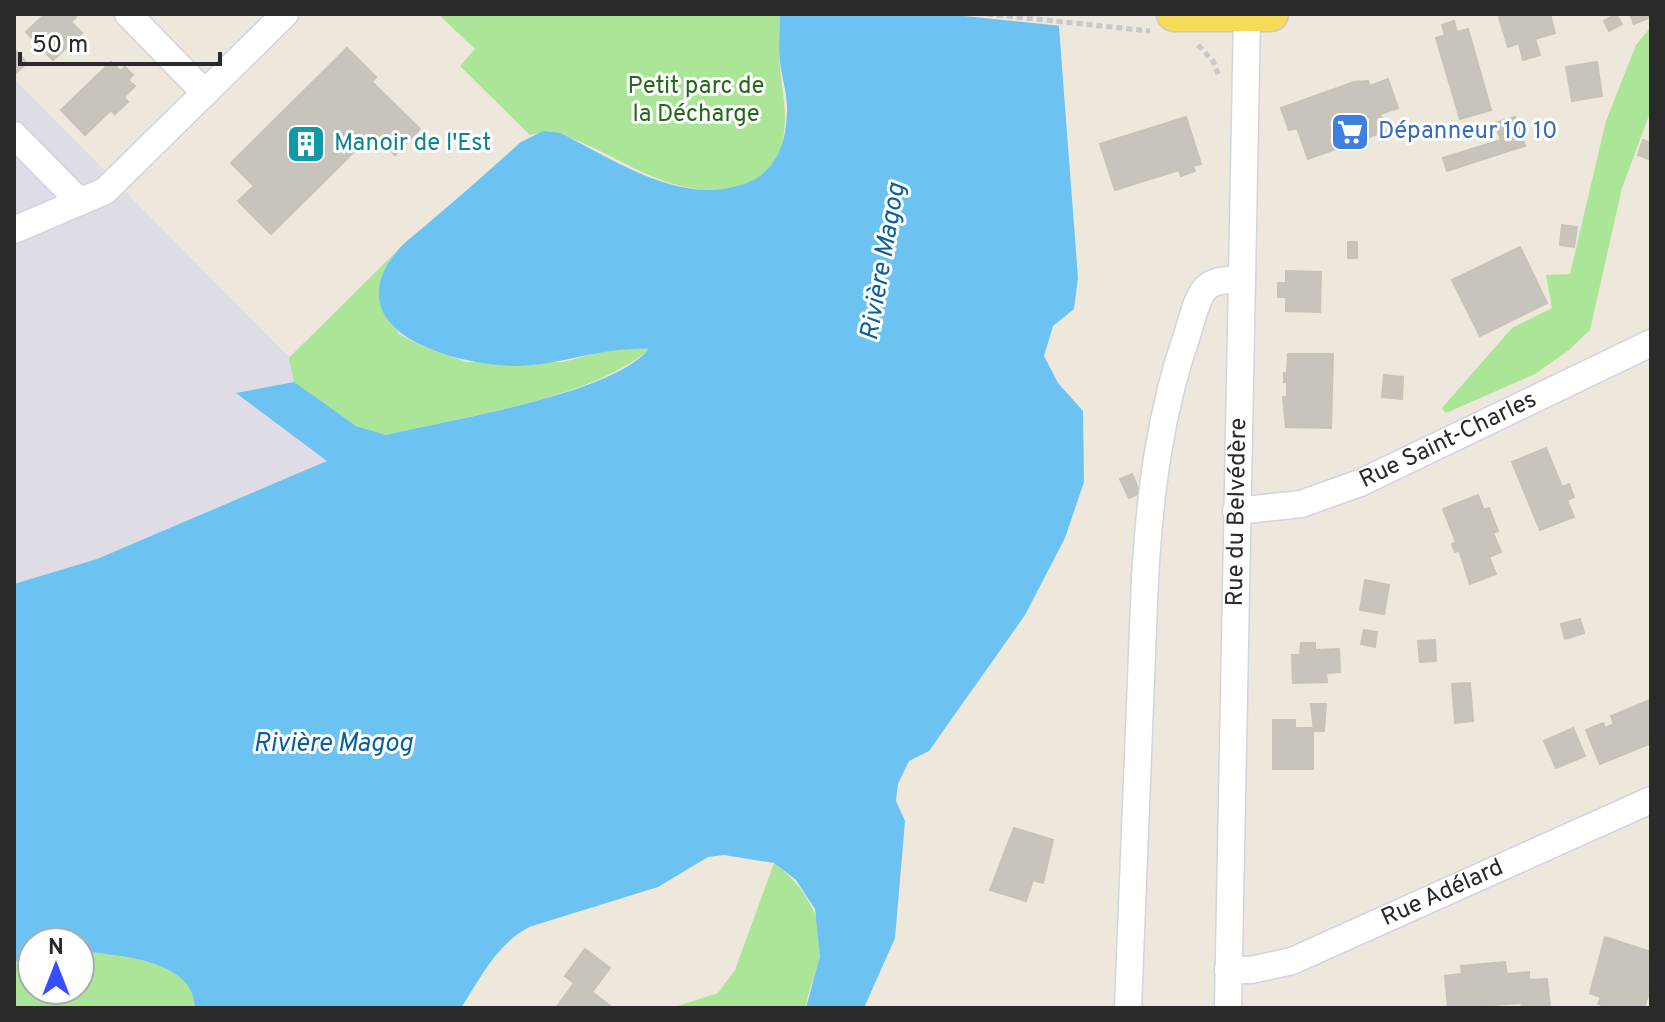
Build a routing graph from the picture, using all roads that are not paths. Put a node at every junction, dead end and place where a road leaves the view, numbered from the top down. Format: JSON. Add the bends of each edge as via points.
{"nodes":[{"id":1,"x":128,"y":14,"type":"edge"},
{"id":2,"x":285,"y":14,"type":"edge"},
{"id":3,"x":1174,"y":14,"type":"edge"},
{"id":4,"x":1259,"y":15,"type":"edge"},
{"id":5,"x":205,"y":93,"type":"junction"},
{"id":6,"x":14,"y":135,"type":"edge"},
{"id":7,"x":80,"y":202,"type":"junction"},
{"id":8,"x":14,"y":230,"type":"edge"},
{"id":9,"x":1242,"y":279,"type":"junction"},
{"id":10,"x":1651,"y":343,"type":"edge"},
{"id":11,"x":1236,"y":511,"type":"junction"},
{"id":12,"x":1651,"y":800,"type":"edge"},
{"id":13,"x":1228,"y":970,"type":"junction"},
{"id":14,"x":1128,"y":1008,"type":"edge"},
{"id":15,"x":1228,"y":1008,"type":"edge"}],
"edges":[{"from":1,"to":5,"type":"street"},
{"from":2,"to":5,"type":"street"},
{"from":3,"to":4,"type":"main road"},
{"from":4,"to":9,"type":"street","name":"Rue du Belvédère"},
{"from":5,"to":7,"type":"street","via":[[105,191]]},
{"from":6,"to":7,"type":"street"},
{"from":7,"to":8,"type":"street"},
{"from":9,"to":11,"type":"street","name":"Rue du Belvédère"},
{"from":9,"to":14,"type":"street","via":[[1212,283],[1202,292],[1158,443],[1147,550]]},
{"from":10,"to":11,"type":"street","name":"Rue Saint-Charles","via":[[1360,483],[1301,504]]},
{"from":11,"to":13,"type":"street","name":"Rue du Belvédère"},
{"from":12,"to":13,"type":"street","name":"Rue Adélard","via":[[1292,961]]},
{"from":13,"to":15,"type":"street","name":"Rue du Belvédère"}]}
